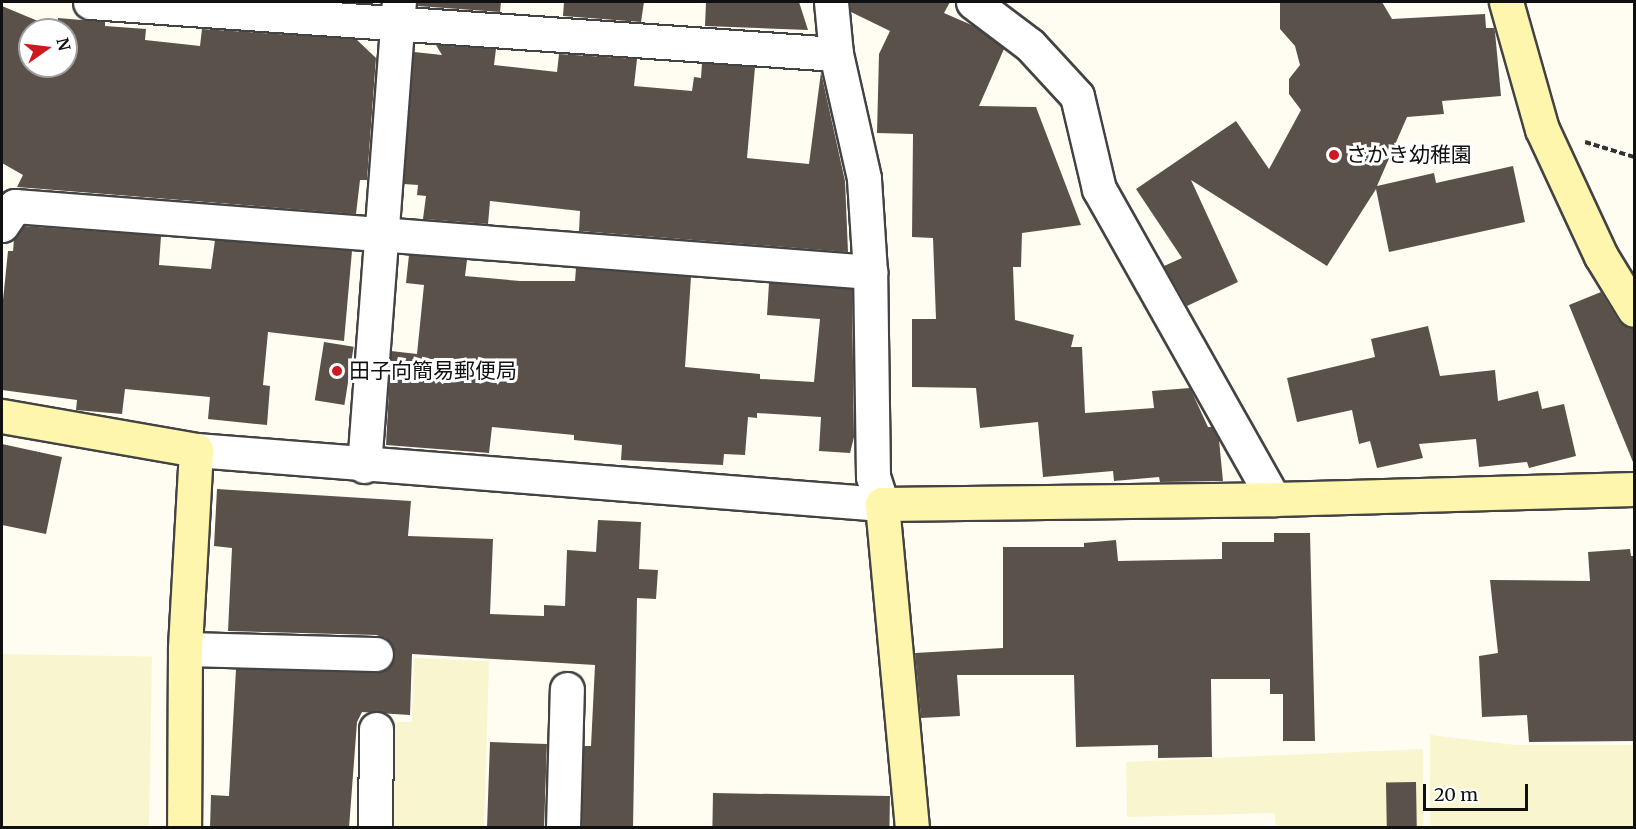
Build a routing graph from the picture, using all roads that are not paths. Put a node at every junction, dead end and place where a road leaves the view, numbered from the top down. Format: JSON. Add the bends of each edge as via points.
{"nodes":[{"id":1,"x":90,"y":2,"type":"edge"},
{"id":2,"x":831,"y":2,"type":"edge"},
{"id":3,"x":973,"y":2,"type":"edge"},
{"id":4,"x":1506,"y":2,"type":"edge"},
{"id":5,"x":399,"y":12,"type":"edge"},
{"id":6,"x":836,"y":54,"type":"junction"},
{"id":7,"x":2,"y":225,"type":"edge"},
{"id":8,"x":380,"y":231,"type":"junction"},
{"id":9,"x":870,"y":272,"type":"junction"},
{"id":10,"x":1635,"y":309,"type":"edge"},
{"id":11,"x":2,"y":416,"type":"edge"},
{"id":12,"x":196,"y":450,"type":"junction"},
{"id":13,"x":364,"y":466,"type":"junction"},
{"id":14,"x":1635,"y":489,"type":"edge"},
{"id":15,"x":1274,"y":499,"type":"junction"},
{"id":16,"x":882,"y":504,"type":"junction"},
{"id":17,"x":185,"y":649,"type":"junction"},
{"id":18,"x":376,"y":654,"type":"dead end"},
{"id":19,"x":567,"y":689,"type":"dead end"},
{"id":20,"x":376,"y":729,"type":"dead end"},
{"id":21,"x":184,"y":828,"type":"edge"},
{"id":22,"x":375,"y":828,"type":"edge"},
{"id":23,"x":563,"y":828,"type":"edge"},
{"id":24,"x":912,"y":828,"type":"edge"}],
"edges":[{"from":1,"to":5,"type":"street"},
{"from":2,"to":6,"type":"street"},
{"from":3,"to":15,"type":"street","via":[[1030,45],[1077,96],[1099,189]]},
{"from":4,"to":10,"type":"street","via":[[1542,129],[1601,256]]},
{"from":5,"to":6,"type":"street"},
{"from":5,"to":8,"type":"street"},
{"from":6,"to":9,"type":"street","via":[[864,178]]},
{"from":7,"to":8,"type":"street","via":[[15,206]]},
{"from":8,"to":9,"type":"street"},
{"from":8,"to":13,"type":"street"},
{"from":9,"to":16,"type":"street","via":[[873,477]]},
{"from":11,"to":12,"type":"street"},
{"from":12,"to":13,"type":"street"},
{"from":12,"to":17,"type":"street"},
{"from":13,"to":16,"type":"street"},
{"from":14,"to":15,"type":"street"},
{"from":15,"to":16,"type":"street"},
{"from":16,"to":24,"type":"street"},
{"from":17,"to":18,"type":"street"},
{"from":17,"to":21,"type":"street"},
{"from":19,"to":23,"type":"street"},
{"from":20,"to":22,"type":"street"}]}
